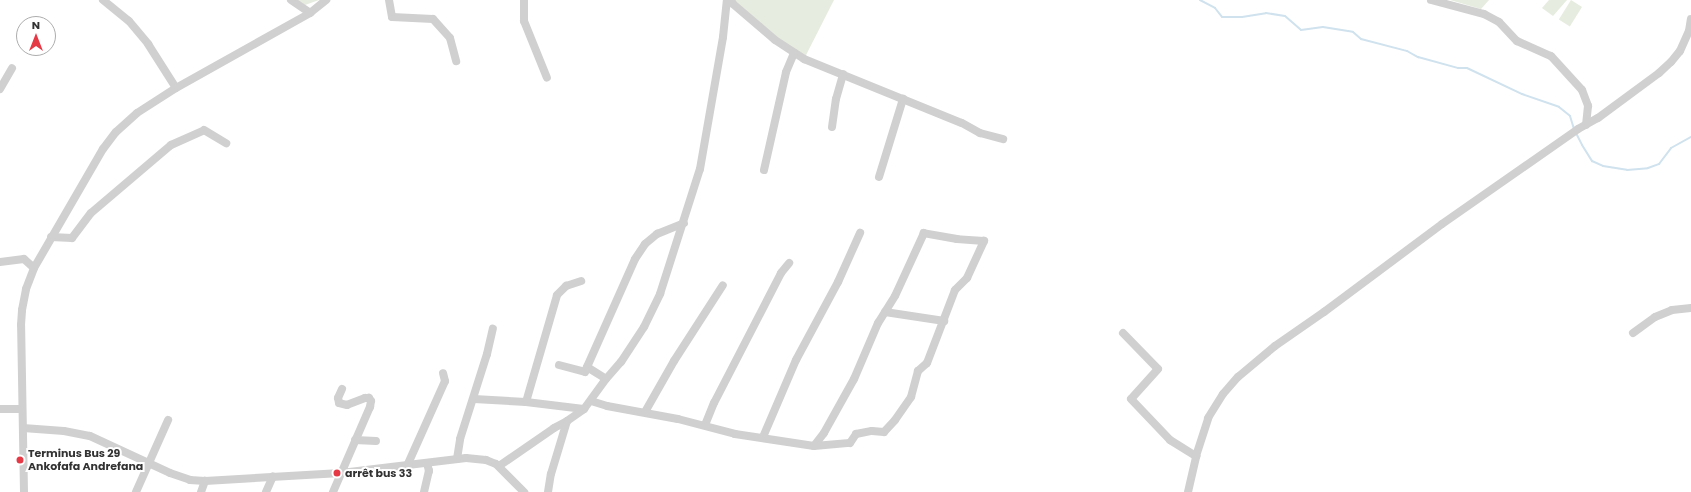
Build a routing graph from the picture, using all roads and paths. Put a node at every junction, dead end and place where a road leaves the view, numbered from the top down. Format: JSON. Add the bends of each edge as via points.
{"nodes":[{"id":1,"x":291,"y":0,"type":"edge"},
{"id":2,"x":326,"y":0,"type":"edge"},
{"id":3,"x":389,"y":0,"type":"edge"},
{"id":4,"x":524,"y":0,"type":"edge"},
{"id":5,"x":727,"y":0,"type":"edge"},
{"id":6,"x":731,"y":0,"type":"edge"},
{"id":7,"x":1431,"y":0,"type":"edge"},
{"id":8,"x":105,"y":1,"type":"edge"},
{"id":9,"x":310,"y":13,"type":"junction"},
{"id":10,"x":1691,"y":19,"type":"edge"},
{"id":11,"x":794,"y":53,"type":"junction"},
{"id":12,"x":456,"y":62,"type":"dead end"},
{"id":13,"x":12,"y":68,"type":"dead end"},
{"id":14,"x":842,"y":74,"type":"junction"},
{"id":15,"x":547,"y":78,"type":"dead end"},
{"id":16,"x":176,"y":88,"type":"junction"},
{"id":17,"x":0,"y":89,"type":"edge"},
{"id":18,"x":903,"y":99,"type":"junction"},
{"id":19,"x":1586,"y":125,"type":"junction"},
{"id":20,"x":832,"y":127,"type":"dead end"},
{"id":21,"x":1003,"y":139,"type":"dead end"},
{"id":22,"x":226,"y":143,"type":"dead end"},
{"id":23,"x":764,"y":170,"type":"dead end"},
{"id":24,"x":879,"y":177,"type":"dead end"},
{"id":25,"x":684,"y":223,"type":"junction"},
{"id":26,"x":860,"y":233,"type":"dead end"},
{"id":27,"x":51,"y":237,"type":"junction"},
{"id":28,"x":0,"y":262,"type":"edge"},
{"id":29,"x":789,"y":263,"type":"dead end"},
{"id":30,"x":34,"y":268,"type":"junction"},
{"id":31,"x":581,"y":281,"type":"dead end"},
{"id":32,"x":722,"y":285,"type":"dead end"},
{"id":33,"x":1691,"y":308,"type":"edge"},
{"id":34,"x":886,"y":312,"type":"junction"},
{"id":35,"x":944,"y":321,"type":"junction"},
{"id":36,"x":493,"y":329,"type":"dead end"},
{"id":37,"x":1633,"y":333,"type":"dead end"},
{"id":38,"x":1123,"y":334,"type":"dead end"},
{"id":39,"x":559,"y":365,"type":"dead end"},
{"id":40,"x":587,"y":367,"type":"junction"},
{"id":41,"x":443,"y":373,"type":"dead end"},
{"id":42,"x":606,"y":379,"type":"junction"},
{"id":43,"x":342,"y":388,"type":"dead end"},
{"id":44,"x":474,"y":399,"type":"junction"},
{"id":45,"x":591,"y":401,"type":"junction"},
{"id":46,"x":526,"y":402,"type":"junction"},
{"id":47,"x":0,"y":409,"type":"edge"},
{"id":48,"x":22,"y":409,"type":"junction"},
{"id":49,"x":584,"y":409,"type":"junction"},
{"id":50,"x":644,"y":412,"type":"junction"},
{"id":51,"x":168,"y":420,"type":"dead end"},
{"id":52,"x":567,"y":422,"type":"junction"},
{"id":53,"x":705,"y":425,"type":"junction"},
{"id":54,"x":23,"y":428,"type":"junction"},
{"id":55,"x":763,"y":437,"type":"junction"},
{"id":56,"x":356,"y":440,"type":"junction"},
{"id":57,"x":376,"y":441,"type":"dead end"},
{"id":58,"x":814,"y":446,"type":"junction"},
{"id":59,"x":1196,"y":456,"type":"junction"},
{"id":60,"x":457,"y":459,"type":"junction"},
{"id":61,"x":427,"y":463,"type":"junction"},
{"id":62,"x":149,"y":464,"type":"junction"},
{"id":63,"x":407,"y":466,"type":"junction"},
{"id":64,"x":499,"y":466,"type":"junction"},
{"id":65,"x":341,"y":472,"type":"junction"},
{"id":66,"x":273,"y":476,"type":"junction"},
{"id":67,"x":206,"y":481,"type":"junction"},
{"id":68,"x":24,"y":492,"type":"edge"},
{"id":69,"x":136,"y":492,"type":"edge"},
{"id":70,"x":201,"y":492,"type":"edge"},
{"id":71,"x":266,"y":492,"type":"edge"},
{"id":72,"x":333,"y":492,"type":"edge"},
{"id":73,"x":424,"y":492,"type":"edge"},
{"id":74,"x":524,"y":492,"type":"edge"},
{"id":75,"x":548,"y":492,"type":"edge"},
{"id":76,"x":1188,"y":492,"type":"edge"}],
"edges":[{"from":1,"to":9,"type":"street"},
{"from":2,"to":9,"type":"street"},
{"from":3,"to":12,"type":"street","via":[[392,17],[433,19],[450,38]]},
{"from":4,"to":15,"type":"street","via":[[524,21]]},
{"from":5,"to":25,"type":"street","via":[[700,169]]},
{"from":6,"to":11,"type":"street","via":[[775,40]]},
{"from":7,"to":19,"type":"street","via":[[1484,14],[1499,22],[1517,41],[1551,56],[1582,90],[1588,106]]},
{"from":8,"to":16,"type":"street","via":[[129,21],[148,44]]},
{"from":9,"to":16,"type":"street"},
{"from":10,"to":19,"type":"street","via":[[1689,31],[1671,62],[1660,73]]},
{"from":11,"to":14,"type":"street"},
{"from":11,"to":23,"type":"street","via":[[786,72]]},
{"from":13,"to":17,"type":"street"},
{"from":14,"to":18,"type":"street"},
{"from":14,"to":20,"type":"street"},
{"from":16,"to":27,"type":"street","via":[[137,113],[116,132],[103,149]]},
{"from":18,"to":21,"type":"street","via":[[980,133]]},
{"from":18,"to":24,"type":"street"},
{"from":19,"to":59,"type":"street","via":[[1442,224],[1275,346],[1238,377],[1223,394],[1208,418]]},
{"from":22,"to":27,"type":"street","via":[[204,130],[171,145],[91,213],[72,238]]},
{"from":25,"to":40,"type":"street","via":[[657,234],[645,244],[635,259]]},
{"from":25,"to":42,"type":"street","via":[[660,294],[644,327],[621,362]]},
{"from":26,"to":55,"type":"street","via":[[838,282],[796,360]]},
{"from":27,"to":30,"type":"street"},
{"from":28,"to":30,"type":"street","via":[[24,259]]},
{"from":29,"to":53,"type":"street","via":[[781,273]]},
{"from":30,"to":48,"type":"street","via":[[22,310]]},
{"from":31,"to":46,"type":"street","via":[[566,286],[558,295]]},
{"from":32,"to":50,"type":"street"},
{"from":33,"to":37,"type":"street","via":[[1672,310],[1655,317]]},
{"from":34,"to":35,"type":"street"},
{"from":34,"to":35,"type":"street","via":[[924,233],[984,241],[967,278],[955,290]]},
{"from":34,"to":58,"type":"street","via":[[878,323],[854,379]]},
{"from":35,"to":58,"type":"street","via":[[927,363],[918,371],[911,397],[884,432],[856,434],[850,443]]},
{"from":36,"to":44,"type":"street"},
{"from":38,"to":59,"type":"street","via":[[1158,369],[1131,399],[1170,440]]},
{"from":39,"to":40,"type":"street","via":[[586,372]]},
{"from":40,"to":42,"type":"street"},
{"from":41,"to":63,"type":"street","via":[[445,380]]},
{"from":42,"to":45,"type":"street"},
{"from":43,"to":56,"type":"street","via":[[339,403],[347,405],[364,398],[371,400]]},
{"from":44,"to":46,"type":"street"},
{"from":44,"to":60,"type":"street","via":[[460,439]]},
{"from":45,"to":49,"type":"street"},
{"from":45,"to":50,"type":"street"},
{"from":46,"to":49,"type":"street"},
{"from":47,"to":48,"type":"street"},
{"from":48,"to":54,"type":"street"},
{"from":49,"to":52,"type":"street"},
{"from":50,"to":53,"type":"street"},
{"from":51,"to":62,"type":"street"},
{"from":52,"to":64,"type":"street","via":[[554,428]]},
{"from":52,"to":75,"type":"street"},
{"from":53,"to":55,"type":"street","via":[[735,434]]},
{"from":54,"to":62,"type":"street","via":[[90,436]]},
{"from":54,"to":68,"type":"street"},
{"from":55,"to":58,"type":"street"},
{"from":56,"to":57,"type":"street"},
{"from":56,"to":65,"type":"street"},
{"from":59,"to":76,"type":"street"},
{"from":60,"to":61,"type":"street"},
{"from":60,"to":64,"type":"street","via":[[486,460]]},
{"from":61,"to":63,"type":"street"},
{"from":61,"to":73,"type":"street"},
{"from":62,"to":67,"type":"street","via":[[190,480]]},
{"from":62,"to":69,"type":"street"},
{"from":63,"to":65,"type":"street"},
{"from":64,"to":74,"type":"street"},
{"from":65,"to":66,"type":"street"},
{"from":65,"to":72,"type":"street"},
{"from":66,"to":67,"type":"street"},
{"from":66,"to":71,"type":"street"},
{"from":67,"to":70,"type":"street"}]}
